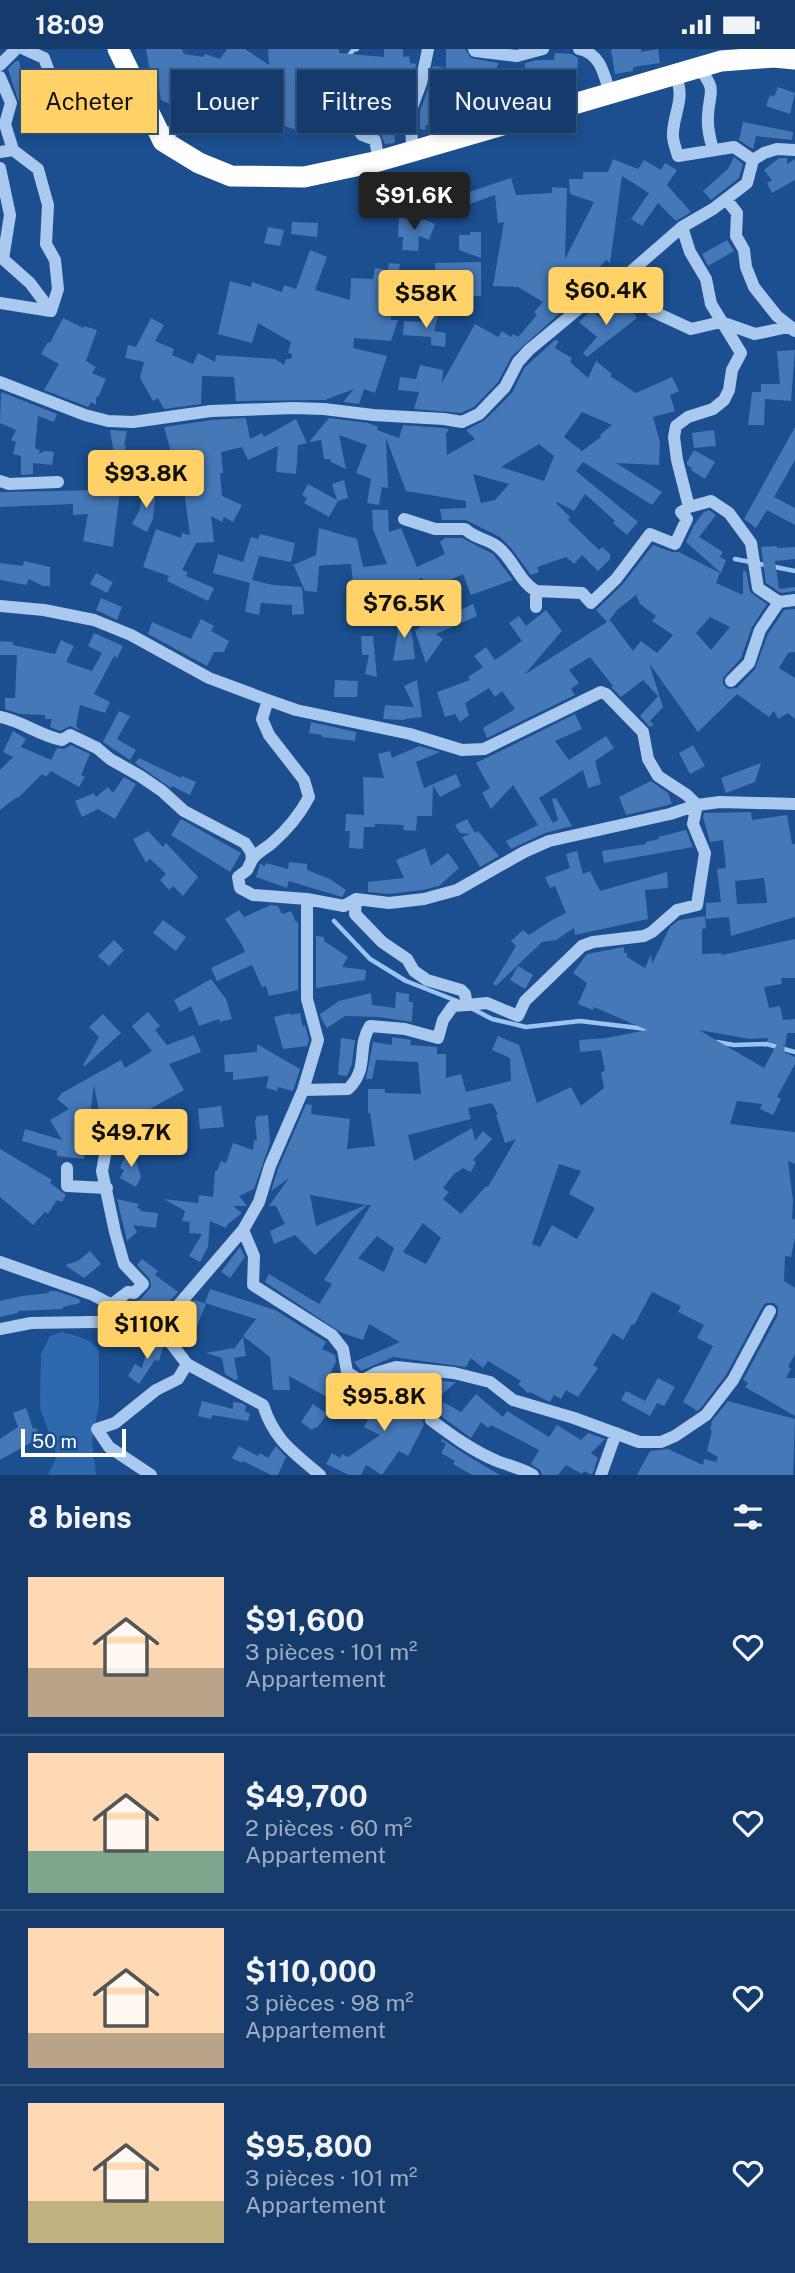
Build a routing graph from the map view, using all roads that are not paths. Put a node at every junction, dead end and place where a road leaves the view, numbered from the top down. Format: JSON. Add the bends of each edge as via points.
{"nodes":[{"id":1,"x":16,"y":49,"type":"edge"},
{"id":2,"x":24,"y":49,"type":"edge"},
{"id":3,"x":118,"y":49,"type":"edge"},
{"id":4,"x":428,"y":49,"type":"edge"},
{"id":5,"x":474,"y":49,"type":"edge"},
{"id":6,"x":543,"y":49,"type":"edge"},
{"id":7,"x":579,"y":49,"type":"edge"},
{"id":8,"x":795,"y":59,"type":"edge"},
{"id":9,"x":0,"y":65,"type":"edge"},
{"id":10,"x":699,"y":68,"type":"junction"},
{"id":11,"x":48,"y":70,"type":"edge"},
{"id":12,"x":675,"y":75,"type":"junction"},
{"id":13,"x":0,"y":77,"type":"edge"},
{"id":14,"x":610,"y":94,"type":"junction"},
{"id":15,"x":171,"y":132,"type":"edge"},
{"id":16,"x":361,"y":133,"type":"edge"},
{"id":17,"x":161,"y":137,"type":"junction"},
{"id":18,"x":13,"y":150,"type":"junction"},
{"id":19,"x":713,"y":150,"type":"junction"},
{"id":20,"x":795,"y":150,"type":"edge"},
{"id":21,"x":412,"y":151,"type":"junction"},
{"id":22,"x":0,"y":152,"type":"edge"},
{"id":23,"x":379,"y":160,"type":"junction"},
{"id":24,"x":753,"y":160,"type":"junction"},
{"id":25,"x":0,"y":168,"type":"edge"},
{"id":26,"x":726,"y":199,"type":"junction"},
{"id":27,"x":682,"y":227,"type":"junction"},
{"id":28,"x":631,"y":272,"type":"junction"},
{"id":29,"x":0,"y":303,"type":"edge"},
{"id":30,"x":51,"y":311,"type":"junction"},
{"id":31,"x":721,"y":322,"type":"junction"},
{"id":32,"x":795,"y":330,"type":"edge"},
{"id":33,"x":0,"y":382,"type":"edge"},
{"id":34,"x":58,"y":482,"type":"dead end"},
{"id":35,"x":3,"y":483,"type":"edge"},
{"id":36,"x":689,"y":507,"type":"junction"},
{"id":37,"x":404,"y":519,"type":"dead end"},
{"id":38,"x":536,"y":591,"type":"junction"},
{"id":39,"x":795,"y":600,"type":"edge"},
{"id":40,"x":779,"y":602,"type":"junction"},
{"id":41,"x":0,"y":606,"type":"edge"},
{"id":42,"x":536,"y":607,"type":"dead end"},
{"id":43,"x":731,"y":681,"type":"dead end"},
{"id":44,"x":268,"y":700,"type":"junction"},
{"id":45,"x":0,"y":717,"type":"edge"},
{"id":46,"x":795,"y":804,"type":"edge"},
{"id":47,"x":697,"y":805,"type":"junction"},
{"id":48,"x":252,"y":860,"type":"junction"},
{"id":49,"x":307,"y":899,"type":"junction"},
{"id":50,"x":356,"y":899,"type":"junction"},
{"id":51,"x":467,"y":1005,"type":"junction"},
{"id":52,"x":303,"y":1090,"type":"junction"},
{"id":53,"x":105,"y":1154,"type":"dead end"},
{"id":54,"x":67,"y":1168,"type":"dead end"},
{"id":55,"x":107,"y":1188,"type":"junction"},
{"id":56,"x":243,"y":1230,"type":"junction"},
{"id":57,"x":0,"y":1262,"type":"edge"},
{"id":58,"x":112,"y":1304,"type":"junction"},
{"id":59,"x":770,"y":1311,"type":"dead end"},
{"id":60,"x":148,"y":1320,"type":"junction"},
{"id":61,"x":0,"y":1329,"type":"edge"},
{"id":62,"x":187,"y":1364,"type":"junction"},
{"id":63,"x":396,"y":1367,"type":"junction"},
{"id":64,"x":616,"y":1433,"type":"junction"},
{"id":65,"x":151,"y":1475,"type":"edge"},
{"id":66,"x":320,"y":1475,"type":"edge"},
{"id":67,"x":533,"y":1475,"type":"edge"},
{"id":68,"x":601,"y":1475,"type":"edge"}],
"edges":[{"from":1,"to":9,"type":"street"},
{"from":2,"to":11,"type":"street","via":[[44,58]]},
{"from":3,"to":17,"type":"highway"},
{"from":4,"to":21,"type":"street","via":[[411,110]]},
{"from":5,"to":6,"type":"street","via":[[517,57]]},
{"from":7,"to":14,"type":"street","via":[[601,62]]},
{"from":8,"to":10,"type":"highway","via":[[721,61]]},
{"from":10,"to":12,"type":"highway"},
{"from":10,"to":19,"type":"street","via":[[712,92],[708,116]]},
{"from":12,"to":14,"type":"highway"},
{"from":12,"to":19,"type":"street","via":[[680,105],[672,134],[678,156]]},
{"from":13,"to":18,"type":"street","via":[[11,103],[5,124]]},
{"from":14,"to":21,"type":"highway"},
{"from":15,"to":17,"type":"street"},
{"from":16,"to":23,"type":"street","via":[[375,141]]},
{"from":17,"to":23,"type":"highway","via":[[199,163],[231,176],[304,177]]},
{"from":18,"to":22,"type":"street"},
{"from":18,"to":30,"type":"street","via":[[38,169],[48,205],[47,244],[55,260],[58,289]]},
{"from":19,"to":24,"type":"street","via":[[734,147]]},
{"from":20,"to":24,"type":"street","via":[[777,149]]},
{"from":21,"to":23,"type":"highway"},
{"from":24,"to":26,"type":"street","via":[[747,183]]},
{"from":25,"to":30,"type":"street","via":[[10,215],[3,259],[30,283]]},
{"from":26,"to":27,"type":"street"},
{"from":26,"to":32,"type":"street","via":[[737,213],[736,236],[754,287]]},
{"from":27,"to":28,"type":"street"},
{"from":27,"to":31,"type":"street"},
{"from":28,"to":31,"type":"street","via":[[652,311],[691,329]]},
{"from":28,"to":33,"type":"street","via":[[528,350],[505,387],[479,414],[462,422],[294,408],[108,421]]},
{"from":29,"to":30,"type":"street"},
{"from":31,"to":32,"type":"street","via":[[755,334],[788,327]]},
{"from":31,"to":36,"type":"street","via":[[741,353],[729,390],[713,409],[676,426],[674,437]]},
{"from":34,"to":35,"type":"street"},
{"from":36,"to":38,"type":"street","via":[[681,512],[687,519],[675,544],[650,534],[591,603],[582,593]]},
{"from":36,"to":40,"type":"street","via":[[710,501],[729,513],[751,543],[758,588]]},
{"from":37,"to":38,"type":"street","via":[[435,529],[465,529],[497,545],[526,586]]},
{"from":38,"to":42,"type":"street"},
{"from":39,"to":40,"type":"street"},
{"from":40,"to":43,"type":"street","via":[[760,630],[749,663]]},
{"from":41,"to":44,"type":"street","via":[[94,620],[209,678]]},
{"from":44,"to":47,"type":"street","via":[[462,750],[484,750],[601,692],[643,732],[648,759],[658,776]]},
{"from":44,"to":48,"type":"street","via":[[262,719],[304,780],[309,797],[301,812]]},
{"from":45,"to":48,"type":"street","via":[[49,738],[62,740],[70,735],[97,748],[184,811],[245,843]]},
{"from":46,"to":47,"type":"street"},
{"from":47,"to":50,"type":"street","via":[[549,841],[457,890],[389,903]]},
{"from":47,"to":51,"type":"street","via":[[693,824],[705,853],[697,905],[677,910],[644,936],[582,946],[525,1001],[519,1016],[487,1003]]},
{"from":48,"to":49,"type":"street","via":[[238,877],[240,888],[253,895]]},
{"from":49,"to":50,"type":"street","via":[[344,906]]},
{"from":49,"to":52,"type":"street","via":[[306,999],[318,1040]]},
{"from":50,"to":51,"type":"street","via":[[355,914],[382,942],[427,980],[461,990]]},
{"from":51,"to":52,"type":"street","via":[[453,1006],[438,1038],[370,1026],[359,1079],[348,1089]]},
{"from":52,"to":56,"type":"street","via":[[259,1202]]},
{"from":53,"to":55,"type":"street","via":[[102,1171]]},
{"from":54,"to":55,"type":"street","via":[[67,1186]]},
{"from":55,"to":58,"type":"street","via":[[124,1263],[143,1284]]},
{"from":56,"to":60,"type":"street","via":[[175,1310]]},
{"from":56,"to":63,"type":"street","via":[[254,1256],[253,1285],[332,1335],[343,1349],[347,1373],[361,1381]]},
{"from":57,"to":58,"type":"street"},
{"from":58,"to":60,"type":"street"},
{"from":59,"to":64,"type":"street","via":[[733,1380],[706,1415],[661,1442],[639,1442]]},
{"from":60,"to":61,"type":"street","via":[[31,1323]]},
{"from":60,"to":62,"type":"street"},
{"from":62,"to":65,"type":"street","via":[[178,1379],[156,1390],[115,1423],[97,1429],[109,1447]]},
{"from":62,"to":66,"type":"street","via":[[262,1405],[277,1438]]},
{"from":63,"to":64,"type":"street","via":[[490,1382],[513,1400]]},
{"from":63,"to":67,"type":"street","via":[[434,1403],[431,1420],[456,1439]]},
{"from":64,"to":68,"type":"street"}]}
